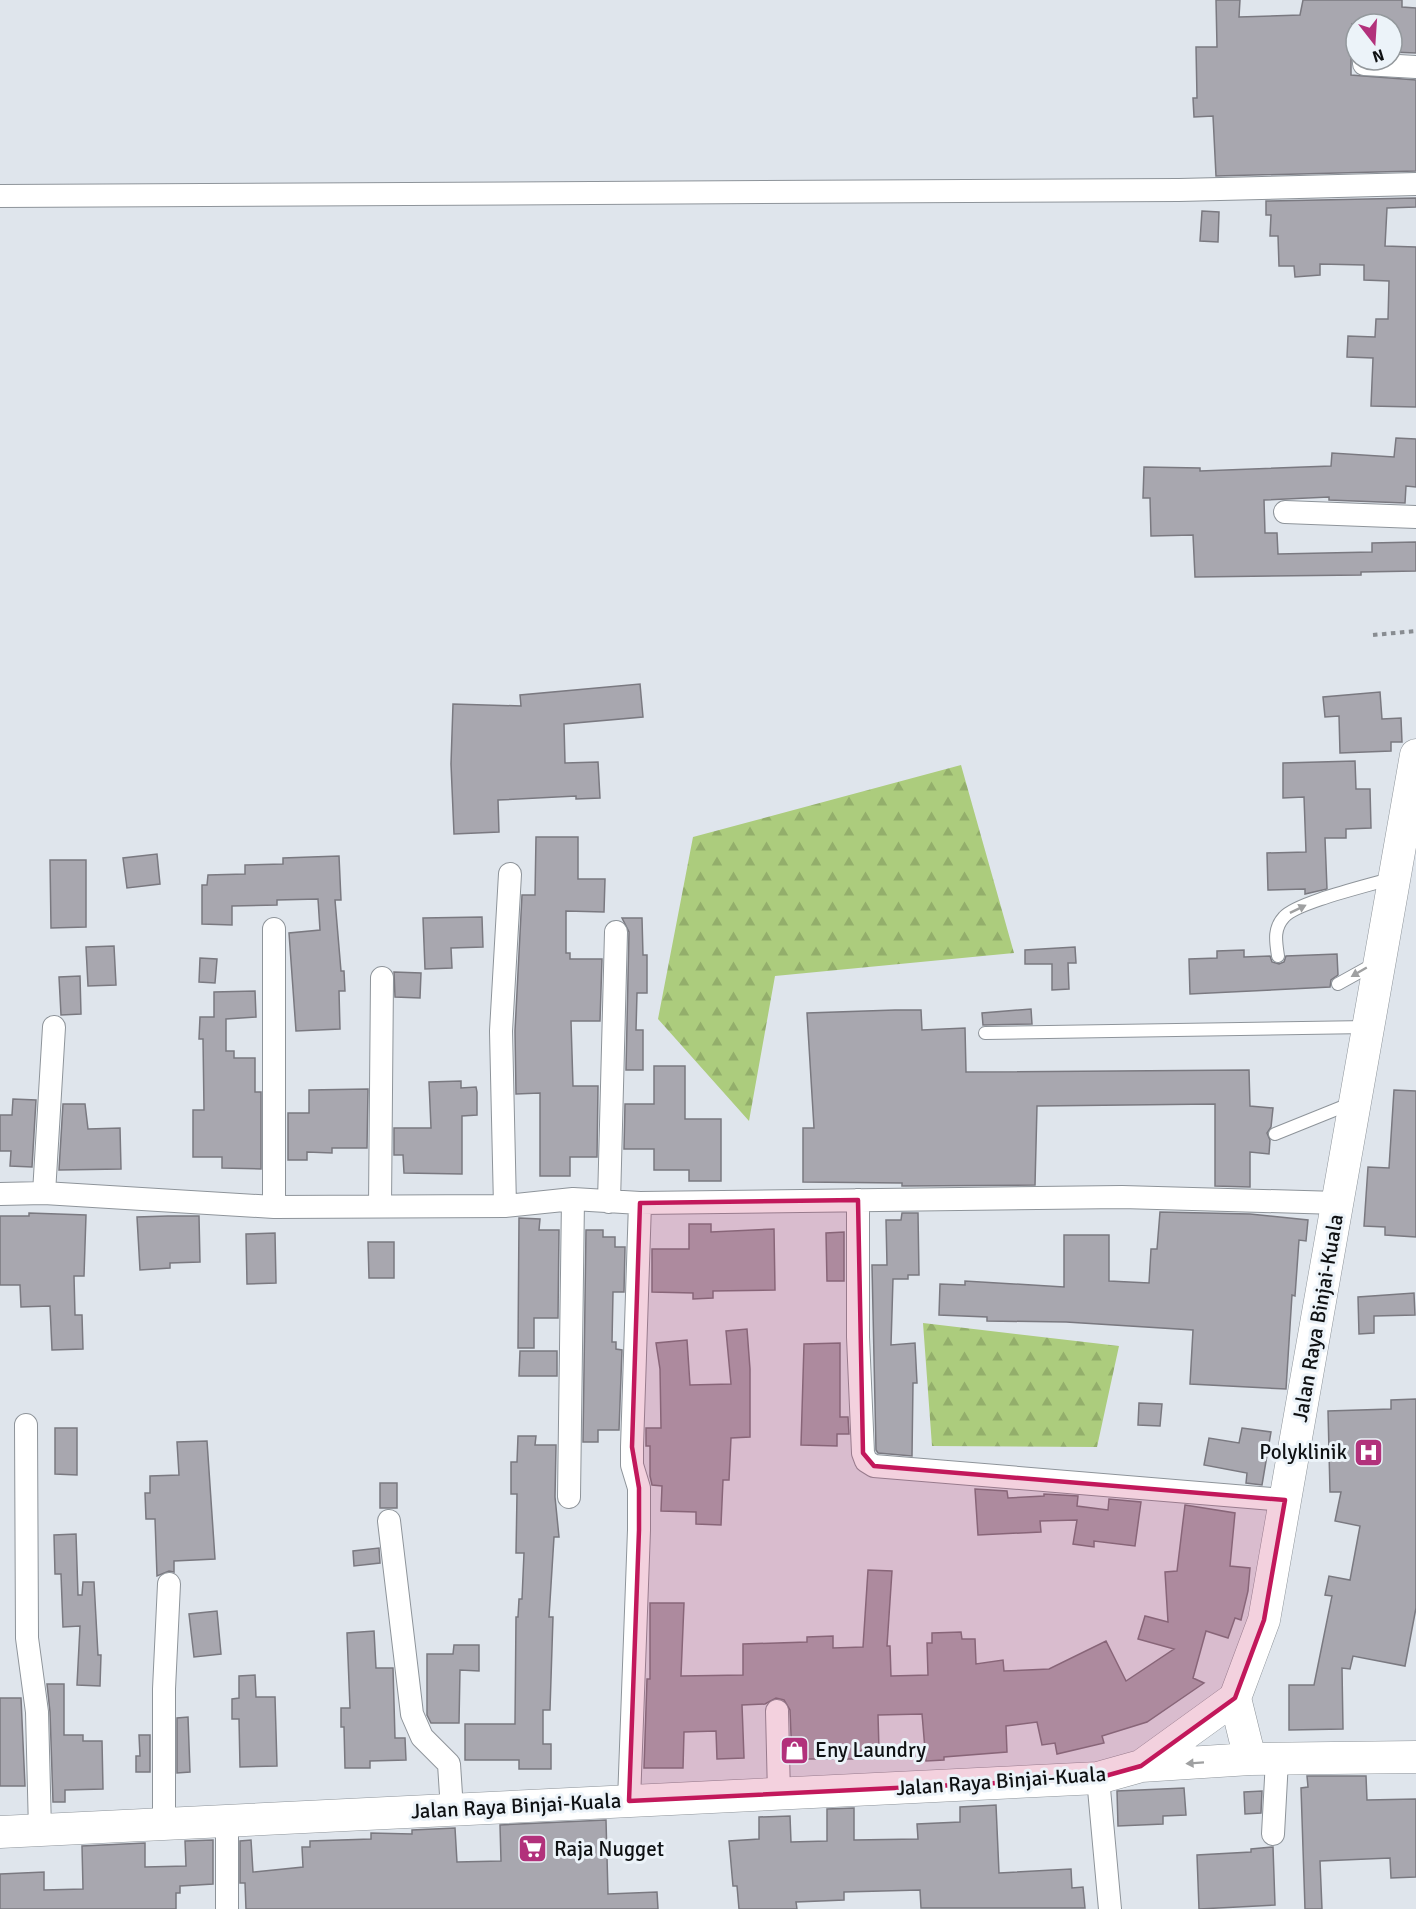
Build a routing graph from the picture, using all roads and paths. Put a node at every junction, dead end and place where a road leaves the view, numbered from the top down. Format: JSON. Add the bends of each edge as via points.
{"nodes":[{"id":1,"x":1416,"y":184,"type":"edge"},
{"id":2,"x":0,"y":196,"type":"edge"},
{"id":3,"x":1285,"y":512,"type":"dead end"},
{"id":4,"x":1416,"y":517,"type":"edge"},
{"id":5,"x":1416,"y":631,"type":"edge"},
{"id":6,"x":1373,"y":635,"type":"dead end"},
{"id":7,"x":1415,"y":765,"type":"edge"},
{"id":8,"x":1412,"y":805,"type":"edge"},
{"id":9,"x":510,"y":874,"type":"dead end"},
{"id":10,"x":1395,"y":878,"type":"junction"},
{"id":11,"x":274,"y":928,"type":"dead end"},
{"id":12,"x":616,"y":932,"type":"dead end"},
{"id":13,"x":1278,"y":956,"type":"dead end"},
{"id":14,"x":1381,"y":960,"type":"junction"},
{"id":15,"x":382,"y":978,"type":"dead end"},
{"id":16,"x":1338,"y":984,"type":"dead end"},
{"id":17,"x":54,"y":1027,"type":"dead end"},
{"id":18,"x":1369,"y":1027,"type":"junction"},
{"id":19,"x":985,"y":1033,"type":"dead end"},
{"id":20,"x":1356,"y":1102,"type":"junction"},
{"id":21,"x":1275,"y":1134,"type":"dead end"},
{"id":22,"x":44,"y":1193,"type":"junction"},
{"id":23,"x":0,"y":1194,"type":"edge"},
{"id":24,"x":573,"y":1199,"type":"junction"},
{"id":25,"x":858,"y":1200,"type":"junction"},
{"id":26,"x":609,"y":1202,"type":"junction"},
{"id":27,"x":640,"y":1203,"type":"junction"},
{"id":28,"x":1338,"y":1203,"type":"junction"},
{"id":29,"x":380,"y":1206,"type":"junction"},
{"id":30,"x":505,"y":1206,"type":"junction"},
{"id":31,"x":274,"y":1207,"type":"junction"},
{"id":32,"x":26,"y":1425,"type":"dead end"},
{"id":33,"x":569,"y":1497,"type":"dead end"},
{"id":34,"x":1285,"y":1500,"type":"junction"},
{"id":35,"x":389,"y":1521,"type":"dead end"},
{"id":36,"x":169,"y":1584,"type":"dead end"},
{"id":37,"x":1235,"y":1698,"type":"junction"},
{"id":38,"x":777,"y":1711,"type":"dead end"},
{"id":39,"x":1416,"y":1757,"type":"edge"},
{"id":40,"x":1263,"y":1760,"type":"junction"},
{"id":41,"x":1141,"y":1766,"type":"junction"},
{"id":42,"x":1098,"y":1778,"type":"junction"},
{"id":43,"x":779,"y":1794,"type":"junction"},
{"id":44,"x":629,"y":1801,"type":"junction"},
{"id":45,"x":452,"y":1810,"type":"junction"},
{"id":46,"x":227,"y":1820,"type":"junction"},
{"id":47,"x":164,"y":1824,"type":"junction"},
{"id":48,"x":40,"y":1830,"type":"junction"},
{"id":49,"x":0,"y":1832,"type":"edge"},
{"id":50,"x":1273,"y":1834,"type":"dead end"},
{"id":51,"x":227,"y":1909,"type":"edge"},
{"id":52,"x":1110,"y":1909,"type":"edge"}],
"edges":[{"from":1,"to":2,"type":"street","via":[[1167,190]]},
{"from":3,"to":4,"type":"street"},
{"from":5,"to":6,"type":"path"},
{"from":7,"to":8,"type":"main road","name":"Jalan Raya Binjai-Kuala"},
{"from":8,"to":10,"type":"main road","name":"Jalan Raya Binjai-Kuala"},
{"from":9,"to":30,"type":"street","via":[[501,1031]]},
{"from":13,"to":10,"type":"lane","one_way":true,"via":[[1275,935],[1284,916],[1303,906]]},
{"from":10,"to":14,"type":"main road","name":"Jalan Raya Binjai-Kuala"},
{"from":11,"to":31,"type":"street"},
{"from":12,"to":26,"type":"street"},
{"from":14,"to":16,"type":"lane","one_way":true},
{"from":14,"to":18,"type":"main road","name":"Jalan Raya Binjai-Kuala"},
{"from":15,"to":29,"type":"street"},
{"from":17,"to":22,"type":"street"},
{"from":18,"to":19,"type":"lane"},
{"from":18,"to":20,"type":"main road","name":"Jalan Raya Binjai-Kuala"},
{"from":20,"to":21,"type":"lane"},
{"from":20,"to":28,"type":"main road","name":"Jalan Raya Binjai-Kuala"},
{"from":22,"to":23,"type":"street"},
{"from":22,"to":31,"type":"street"},
{"from":24,"to":26,"type":"street"},
{"from":24,"to":30,"type":"street"},
{"from":24,"to":33,"type":"street"},
{"from":25,"to":27,"type":"street"},
{"from":25,"to":28,"type":"street","via":[[1122,1197]]},
{"from":25,"to":34,"type":"street","via":[[858,1337],[866,1461],[874,1466]]},
{"from":26,"to":27,"type":"street"},
{"from":27,"to":44,"type":"street","via":[[632,1447],[632,1465],[639,1488],[639,1530]]},
{"from":28,"to":34,"type":"main road","name":"Jalan Raya Binjai-Kuala"},
{"from":29,"to":30,"type":"street"},
{"from":29,"to":31,"type":"street"},
{"from":32,"to":48,"type":"street","via":[[27,1638],[37,1712]]},
{"from":34,"to":37,"type":"main road","name":"Jalan Raya Binjai-Kuala","via":[[1264,1620]]},
{"from":35,"to":45,"type":"street","via":[[412,1714],[422,1737],[449,1764]]},
{"from":36,"to":47,"type":"street"},
{"from":37,"to":40,"type":"main road"},
{"from":37,"to":41,"type":"main road","name":"Jalan Raya Binjai-Kuala"},
{"from":38,"to":43,"type":"street"},
{"from":39,"to":40,"type":"main road"},
{"from":40,"to":41,"type":"main road","one_way":true},
{"from":40,"to":50,"type":"street"},
{"from":41,"to":42,"type":"main road","name":"Jalan Raya Binjai-Kuala"},
{"from":42,"to":43,"type":"main road","name":"Jalan Raya Binjai-Kuala"},
{"from":42,"to":52,"type":"street"},
{"from":43,"to":44,"type":"main road","name":"Jalan Raya Binjai-Kuala"},
{"from":44,"to":45,"type":"main road","name":"Jalan Raya Binjai-Kuala"},
{"from":45,"to":46,"type":"main road","name":"Jalan Raya Binjai-Kuala"},
{"from":46,"to":47,"type":"main road","name":"Jalan Raya Binjai-Kuala"},
{"from":46,"to":51,"type":"street"},
{"from":47,"to":48,"type":"main road","name":"Jalan Raya Binjai-Kuala"},
{"from":48,"to":49,"type":"main road","name":"Jalan Raya Binjai-Kuala"}]}
